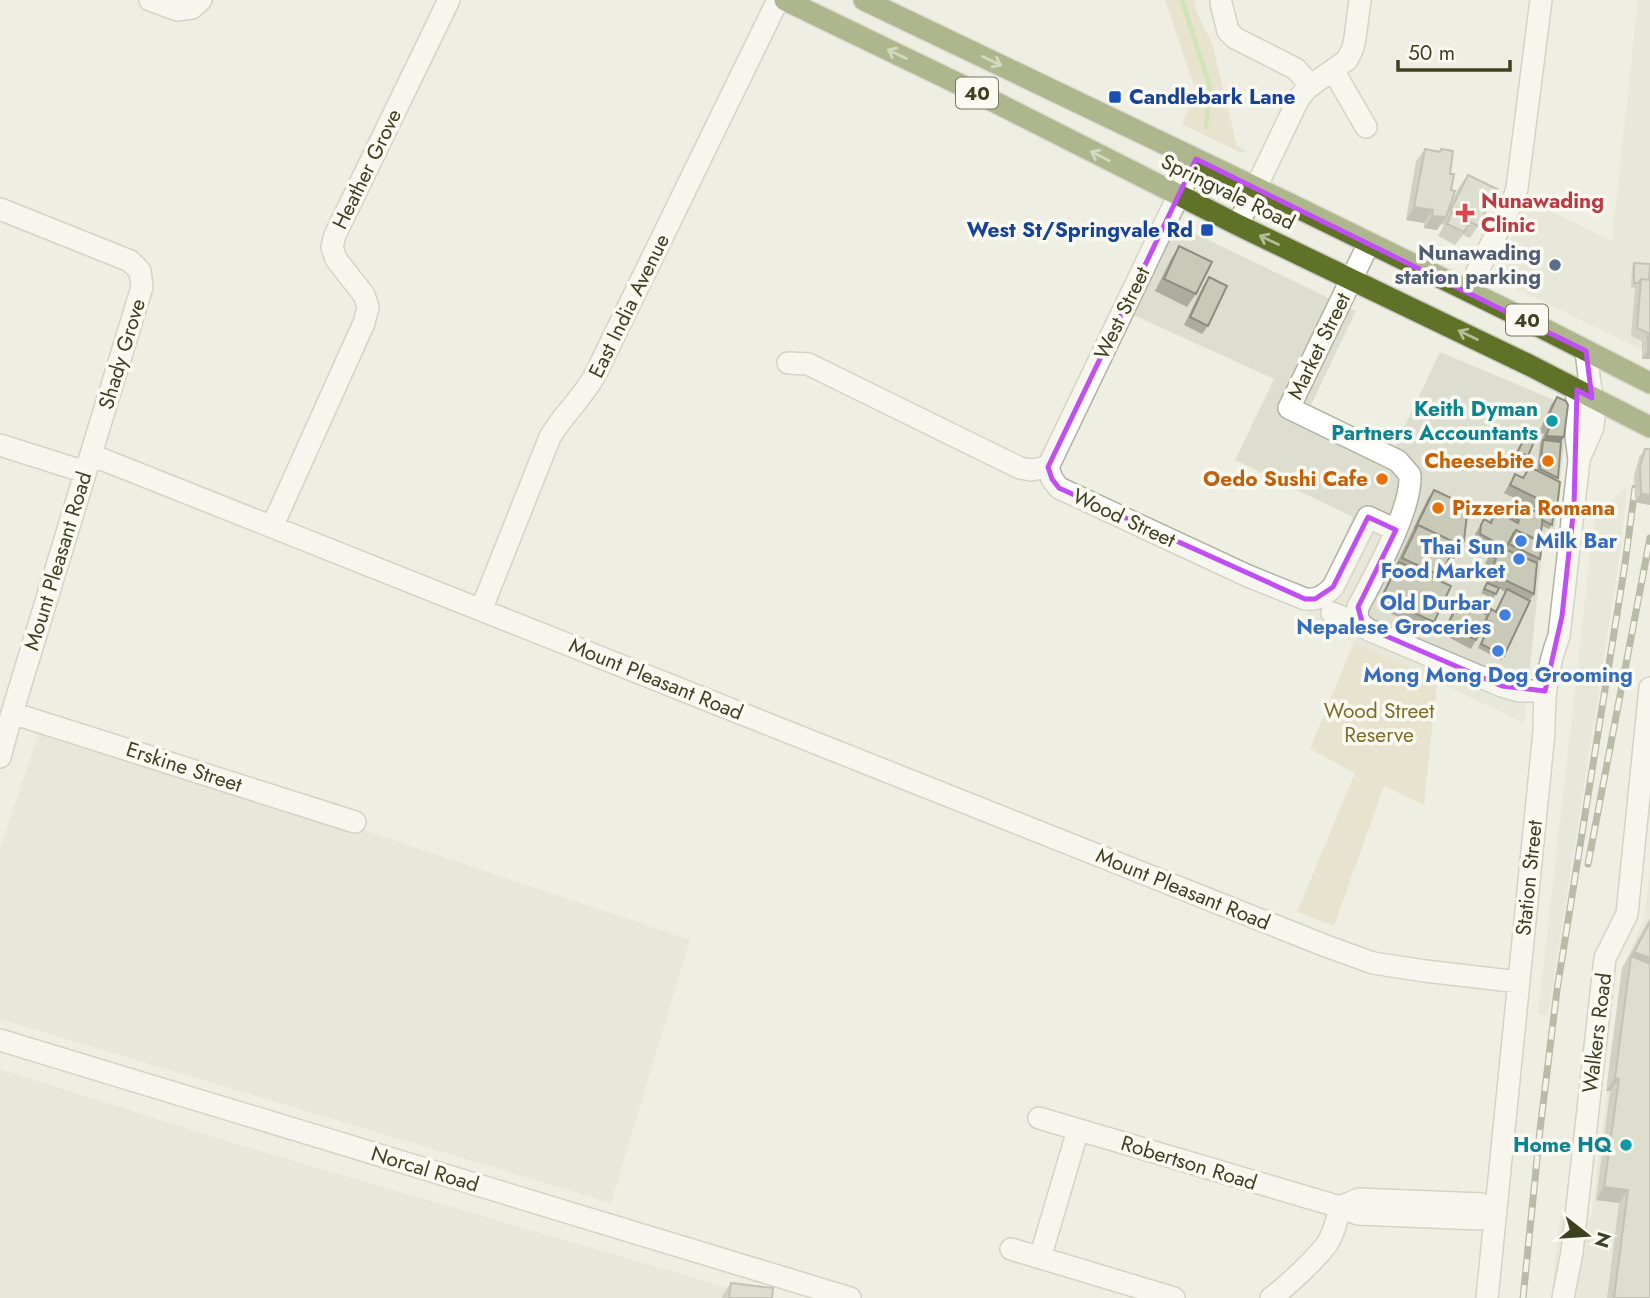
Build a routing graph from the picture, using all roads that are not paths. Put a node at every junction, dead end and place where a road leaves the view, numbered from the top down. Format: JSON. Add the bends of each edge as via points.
{"nodes":[{"id":1,"x":150,"y":0,"type":"edge"},
{"id":2,"x":201,"y":0,"type":"edge"},
{"id":3,"x":449,"y":0,"type":"edge"},
{"id":4,"x":778,"y":0,"type":"edge"},
{"id":5,"x":785,"y":0,"type":"edge"},
{"id":6,"x":864,"y":0,"type":"edge"},
{"id":7,"x":1360,"y":0,"type":"edge"},
{"id":8,"x":1541,"y":0,"type":"edge"},
{"id":9,"x":1221,"y":3,"type":"dead end"},
{"id":10,"x":1333,"y":70,"type":"junction"},
{"id":11,"x":1311,"y":86,"type":"junction"},
{"id":12,"x":1366,"y":127,"type":"dead end"},
{"id":13,"x":1196,"y":159,"type":"junction"},
{"id":14,"x":1255,"y":187,"type":"junction"},
{"id":15,"x":1178,"y":195,"type":"junction"},
{"id":16,"x":0,"y":209,"type":"edge"},
{"id":17,"x":1238,"y":225,"type":"junction"},
{"id":18,"x":1369,"y":243,"type":"junction"},
{"id":19,"x":1351,"y":281,"type":"junction"},
{"id":20,"x":1468,"y":290,"type":"junction"},
{"id":21,"x":1586,"y":351,"type":"junction"},
{"id":22,"x":788,"y":363,"type":"dead end"},
{"id":23,"x":1650,"y":383,"type":"edge"},
{"id":24,"x":1585,"y":394,"type":"junction"},
{"id":25,"x":1650,"y":427,"type":"edge"},
{"id":26,"x":0,"y":445,"type":"edge"},
{"id":27,"x":87,"y":467,"type":"junction"},
{"id":28,"x":1048,"y":467,"type":"junction"},
{"id":29,"x":272,"y":527,"type":"junction"},
{"id":30,"x":1396,"y":530,"type":"junction"},
{"id":31,"x":481,"y":610,"type":"junction"},
{"id":32,"x":1332,"y":613,"type":"dead end"},
{"id":33,"x":1359,"y":621,"type":"junction"},
{"id":34,"x":1650,"y":688,"type":"edge"},
{"id":35,"x":1545,"y":691,"type":"junction"},
{"id":36,"x":12,"y":713,"type":"junction"},
{"id":37,"x":0,"y":757,"type":"edge"},
{"id":38,"x":355,"y":822,"type":"dead end"},
{"id":39,"x":1519,"y":982,"type":"junction"},
{"id":40,"x":0,"y":1040,"type":"edge"},
{"id":41,"x":1039,"y":1118,"type":"dead end"},
{"id":42,"x":1078,"y":1130,"type":"junction"},
{"id":43,"x":1340,"y":1208,"type":"junction"},
{"id":44,"x":1496,"y":1212,"type":"junction"},
{"id":45,"x":1011,"y":1249,"type":"dead end"},
{"id":46,"x":1040,"y":1258,"type":"junction"},
{"id":47,"x":850,"y":1298,"type":"edge"},
{"id":48,"x":1174,"y":1298,"type":"edge"},
{"id":49,"x":1271,"y":1298,"type":"edge"},
{"id":50,"x":1487,"y":1298,"type":"edge"},
{"id":51,"x":1563,"y":1298,"type":"edge"}],
"edges":[{"from":1,"to":2,"type":"street","via":[[177,10],[192,8]]},
{"from":3,"to":29,"type":"street","name":"Heather Grove","via":[[335,235],[332,247],[336,258],[368,307]]},
{"from":4,"to":31,"type":"street","name":"East India Avenue","via":[[594,377],[550,437]]},
{"from":15,"to":5,"type":"highway","name":"Springvale Road","number":"40","one_way":true},
{"from":6,"to":13,"type":"highway","name":"Springvale Road","number":"40","one_way":true},
{"from":7,"to":10,"type":"street","via":[[1353,48],[1347,60]]},
{"from":8,"to":20,"type":"street","via":[[1517,188]]},
{"from":9,"to":11,"type":"street","via":[[1219,34],[1296,69]]},
{"from":10,"to":11,"type":"street"},
{"from":10,"to":12,"type":"street"},
{"from":11,"to":14,"type":"street","via":[[1298,100]]},
{"from":13,"to":14,"type":"highway","name":"Springvale Road","number":"40"},
{"from":13,"to":15,"type":"street","name":"West Street"},
{"from":14,"to":17,"type":"street"},
{"from":14,"to":18,"type":"highway","name":"Springvale Road","number":"40"},
{"from":15,"to":17,"type":"highway","name":"Springvale Road","number":"40"},
{"from":15,"to":28,"type":"street","name":"West Street"},
{"from":16,"to":27,"type":"street","name":"Shady Grove","via":[[130,261],[140,271],[142,287]]},
{"from":19,"to":17,"type":"highway","name":"Springvale Road","number":"40","one_way":true},
{"from":18,"to":19,"type":"street","name":"Market Street"},
{"from":18,"to":20,"type":"highway","name":"Springvale Road","number":"40"},
{"from":24,"to":19,"type":"highway","name":"Springvale Road","number":"40","one_way":true},
{"from":19,"to":30,"type":"street","name":"Market Street","via":[[1289,408],[1406,468],[1409,494]]},
{"from":20,"to":21,"type":"highway","name":"Springvale Road","number":"40"},
{"from":21,"to":23,"type":"highway","name":"Springvale Road","number":"40"},
{"from":21,"to":24,"type":"street","name":"Station Street"},
{"from":22,"to":28,"type":"street","via":[[808,365],[1020,468]]},
{"from":24,"to":25,"type":"highway","name":"Springvale Road","number":"40"},
{"from":24,"to":35,"type":"street","name":"Station Street","via":[[1594,416],[1593,427],[1579,460],[1562,616]]},
{"from":26,"to":27,"type":"street"},
{"from":27,"to":29,"type":"street","name":"Mount Pleasant Road","via":[[99,458]]},
{"from":27,"to":36,"type":"street","name":"Mount Pleasant Road"},
{"from":28,"to":30,"type":"street","name":"Wood Street","via":[[1059,488],[1305,598],[1315,599],[1333,587],[1368,517]]},
{"from":29,"to":31,"type":"street","name":"Mount Pleasant Road"},
{"from":30,"to":33,"type":"street","name":"Market Street","via":[[1358,607]]},
{"from":31,"to":39,"type":"street","name":"Mount Pleasant Road","via":[[1373,963]]},
{"from":32,"to":33,"type":"street"},
{"from":33,"to":35,"type":"street","via":[[1502,685],[1519,691]]},
{"from":34,"to":51,"type":"street","name":"Walkers Road","via":[[1627,914],[1605,958]]},
{"from":35,"to":39,"type":"street","name":"Station Street"},
{"from":36,"to":37,"type":"street","name":"Mount Pleasant Road"},
{"from":36,"to":38,"type":"street","name":"Erskine Street"},
{"from":39,"to":44,"type":"street","name":"Station Street"},
{"from":40,"to":47,"type":"street","name":"Norcal Road"},
{"from":41,"to":42,"type":"street","name":"Robertson Road"},
{"from":42,"to":43,"type":"street","name":"Robertson Road"},
{"from":42,"to":46,"type":"street"},
{"from":43,"to":44,"type":"street","name":"Robertson Road","via":[[1358,1214],[1480,1219]]},
{"from":43,"to":49,"type":"street","via":[[1327,1244]]},
{"from":44,"to":50,"type":"street","name":"Station Street"},
{"from":45,"to":46,"type":"street"},
{"from":46,"to":48,"type":"street"}]}
